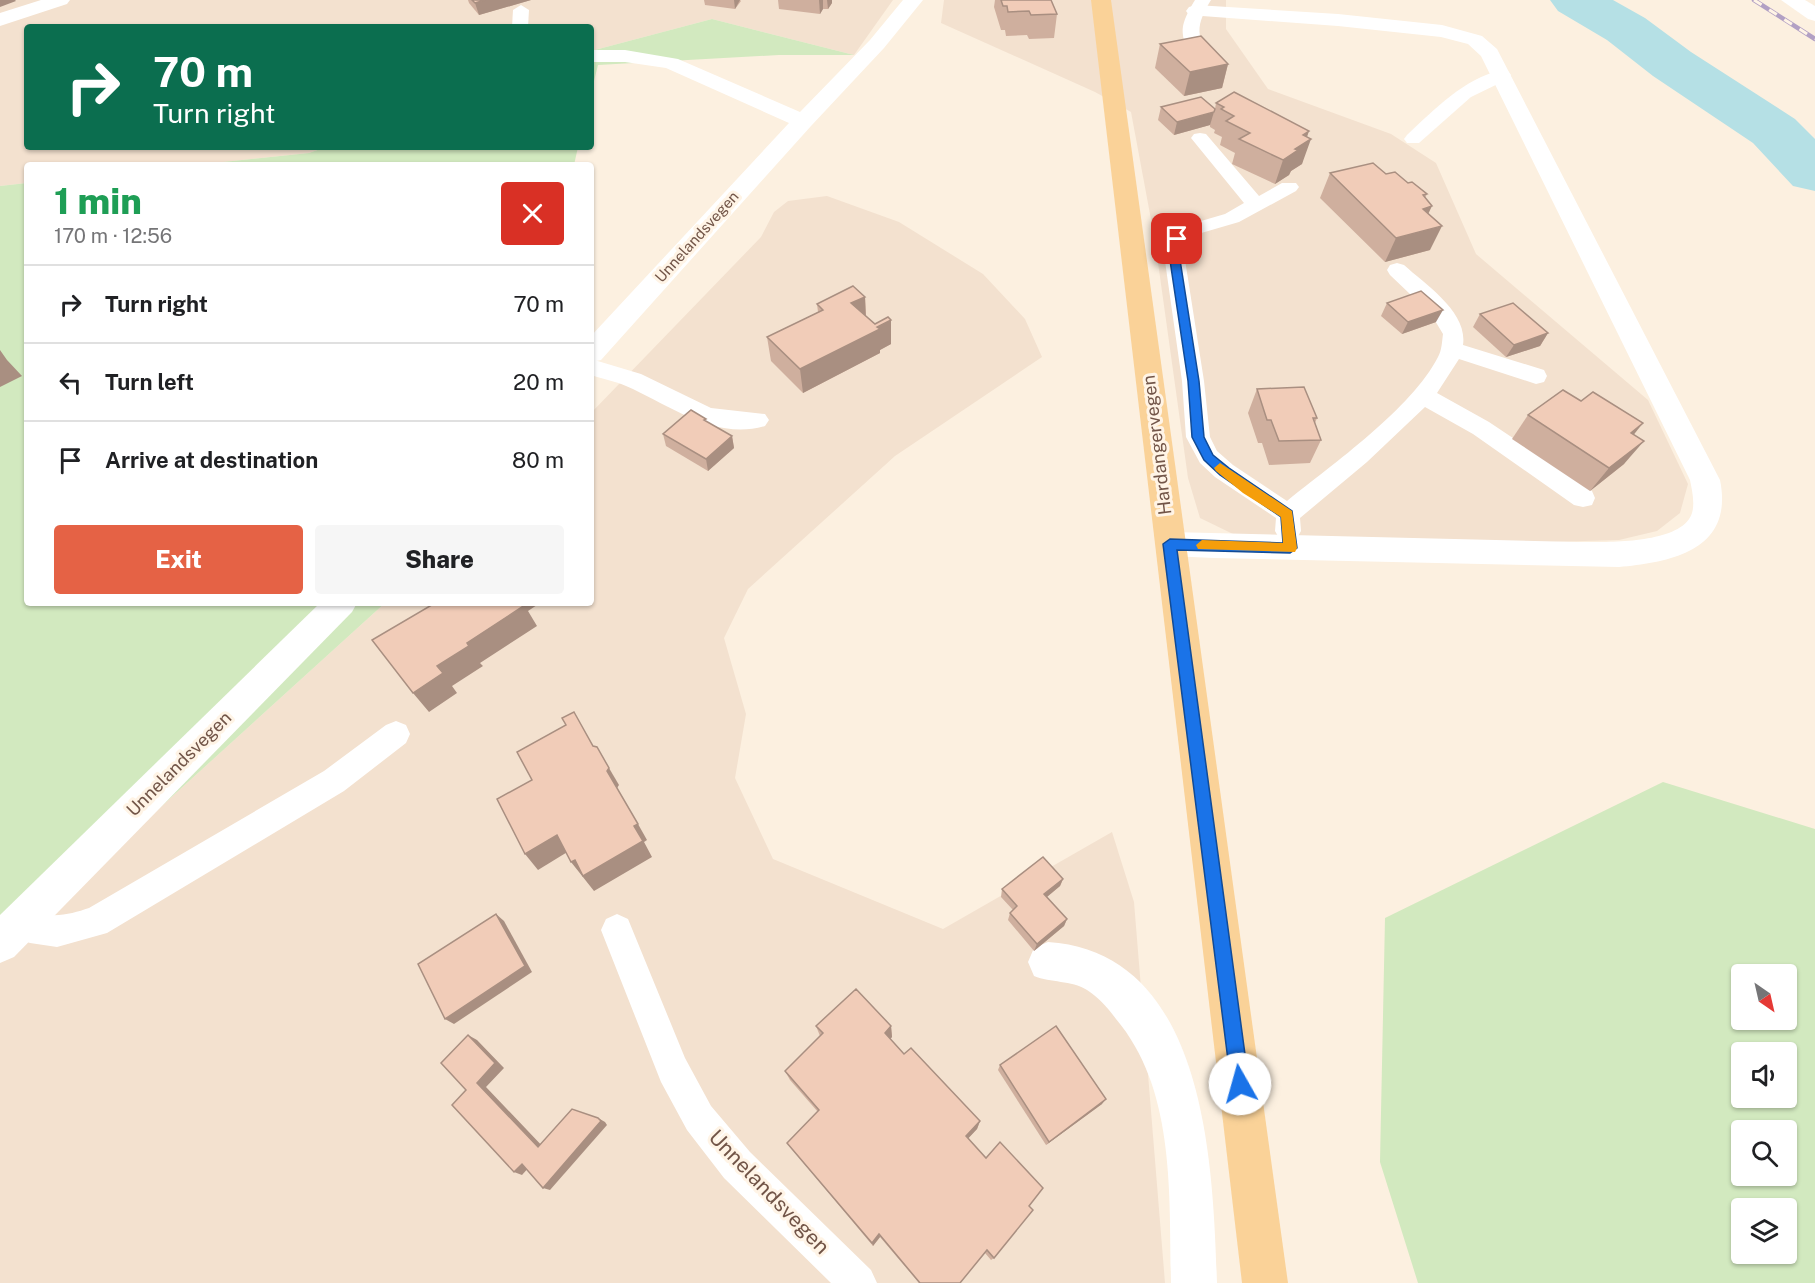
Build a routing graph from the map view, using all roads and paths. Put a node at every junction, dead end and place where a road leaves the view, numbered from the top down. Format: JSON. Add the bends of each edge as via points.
{"nodes":[{"id":1,"x":60,"y":0,"type":"edge"},
{"id":2,"x":913,"y":0,"type":"edge"},
{"id":3,"x":1101,"y":0,"type":"edge"},
{"id":4,"x":1791,"y":0,"type":"edge"},
{"id":5,"x":1200,"y":5,"type":"edge"},
{"id":6,"x":1815,"y":15,"type":"edge"},
{"id":7,"x":0,"y":20,"type":"edge"},
{"id":8,"x":594,"y":57,"type":"edge"},
{"id":9,"x":1502,"y":75,"type":"junction"},
{"id":10,"x":1220,"y":79,"type":"edge"},
{"id":11,"x":803,"y":121,"type":"junction"},
{"id":12,"x":1200,"y":138,"type":"dead end"},
{"id":13,"x":1413,"y":139,"type":"dead end"},
{"id":14,"x":1289,"y":187,"type":"dead end"},
{"id":15,"x":1256,"y":205,"type":"junction"},
{"id":16,"x":1397,"y":270,"type":"dead end"},
{"id":17,"x":594,"y":350,"type":"edge"},
{"id":18,"x":1455,"y":350,"type":"junction"},
{"id":19,"x":594,"y":368,"type":"edge"},
{"id":20,"x":1536,"y":376,"type":"dead end"},
{"id":21,"x":1424,"y":396,"type":"junction"},
{"id":22,"x":757,"y":420,"type":"dead end"},
{"id":23,"x":1583,"y":498,"type":"dead end"},
{"id":24,"x":1288,"y":514,"type":"junction"},
{"id":25,"x":1170,"y":544,"type":"junction"},
{"id":26,"x":1290,"y":548,"type":"junction"},
{"id":27,"x":338,"y":606,"type":"edge"},
{"id":28,"x":396,"y":734,"type":"dead end"},
{"id":29,"x":617,"y":930,"type":"dead end"},
{"id":30,"x":9,"y":933,"type":"edge"},
{"id":31,"x":1048,"y":962,"type":"dead end"},
{"id":32,"x":858,"y":1283,"type":"edge"},
{"id":33,"x":1194,"y":1283,"type":"edge"},
{"id":34,"x":1265,"y":1283,"type":"edge"}],
"edges":[{"from":1,"to":7,"type":"street"},
{"from":2,"to":11,"type":"street","name":"Unnelandsvegen"},
{"from":3,"to":25,"type":"main road","name":"Hardangervegen"},
{"from":4,"to":6,"type":"street"},
{"from":5,"to":9,"type":"street","via":[[1442,31],[1482,44]]},
{"from":5,"to":10,"type":"lane","via":[[1189,34],[1204,62]]},
{"from":8,"to":11,"type":"street","via":[[625,56],[671,63]]},
{"from":9,"to":13,"type":"lane","via":[[1470,89]]},
{"from":9,"to":26,"type":"street","via":[[1705,480],[1710,504],[1706,519],[1693,533],[1672,544],[1637,552]]},
{"from":11,"to":17,"type":"street","name":"Unnelandsvegen"},
{"from":12,"to":15,"type":"lane"},
{"from":14,"to":15,"type":"lane"},
{"from":15,"to":24,"type":"lane","via":[[1233,218],[1184,232],[1173,247],[1198,437],[1208,457],[1224,471]]},
{"from":16,"to":18,"type":"lane","via":[[1444,316],[1454,333]]},
{"from":18,"to":20,"type":"lane"},
{"from":18,"to":21,"type":"lane"},
{"from":19,"to":22,"type":"lane","via":[[633,380],[706,416]]},
{"from":21,"to":23,"type":"lane","via":[[1481,428]]},
{"from":21,"to":24,"type":"lane"},
{"from":24,"to":26,"type":"lane"},
{"from":25,"to":26,"type":"street"},
{"from":25,"to":34,"type":"main road","name":"Hardangervegen"},
{"from":27,"to":30,"type":"street","name":"Unnelandsvegen"},
{"from":28,"to":30,"type":"lane","name":"Unnelandsvegen","via":[[334,781],[96,922],[64,931]]},
{"from":29,"to":32,"type":"lane","name":"Unnelandsvegen","via":[[673,1070],[699,1118],[737,1165]]},
{"from":31,"to":33,"type":"street","via":[[1077,964],[1101,975],[1132,1004],[1155,1037],[1184,1126]]}]}
